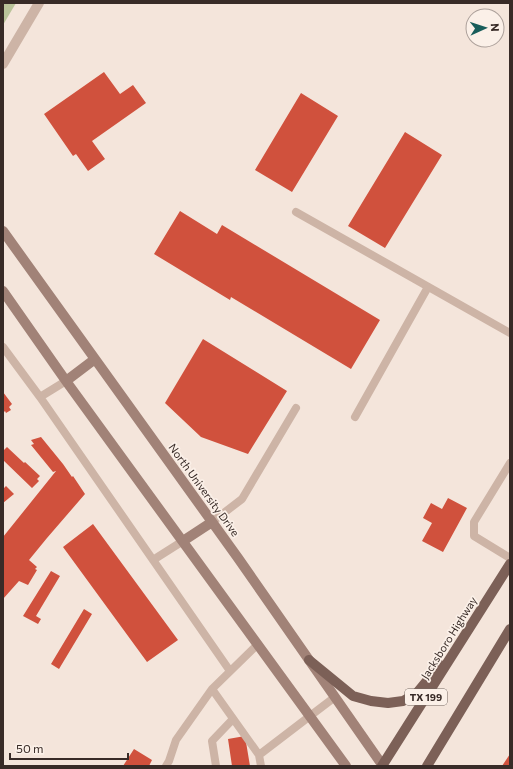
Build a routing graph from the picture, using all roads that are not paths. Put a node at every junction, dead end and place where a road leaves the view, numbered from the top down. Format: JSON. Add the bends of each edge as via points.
{"nodes":[{"id":1,"x":40,"y":3,"type":"edge"},
{"id":2,"x":3,"y":64,"type":"edge"},
{"id":3,"x":296,"y":212,"type":"dead end"},
{"id":4,"x":3,"y":231,"type":"edge"},
{"id":5,"x":428,"y":287,"type":"junction"},
{"id":6,"x":3,"y":291,"type":"edge"},
{"id":7,"x":510,"y":333,"type":"edge"},
{"id":8,"x":3,"y":347,"type":"edge"},
{"id":9,"x":95,"y":359,"type":"junction"},
{"id":10,"x":66,"y":381,"type":"junction"},
{"id":11,"x":40,"y":397,"type":"junction"},
{"id":12,"x":296,"y":408,"type":"dead end"},
{"id":13,"x":355,"y":417,"type":"dead end"},
{"id":14,"x":510,"y":463,"type":"edge"},
{"id":15,"x":212,"y":522,"type":"junction"},
{"id":16,"x":182,"y":541,"type":"junction"},
{"id":17,"x":510,"y":558,"type":"edge"},
{"id":18,"x":153,"y":560,"type":"junction"},
{"id":19,"x":510,"y":564,"type":"edge"},
{"id":20,"x":471,"y":627,"type":"junction"},
{"id":21,"x":510,"y":629,"type":"edge"},
{"id":22,"x":258,"y":644,"type":"junction"},
{"id":23,"x":309,"y":660,"type":"junction"},
{"id":24,"x":230,"y":671,"type":"junction"},
{"id":25,"x":212,"y":689,"type":"junction"},
{"id":26,"x":334,"y":697,"type":"junction"},
{"id":27,"x":310,"y":716,"type":"junction"},
{"id":28,"x":233,"y":719,"type":"junction"},
{"id":29,"x":259,"y":755,"type":"junction"},
{"id":30,"x":166,"y":766,"type":"edge"},
{"id":31,"x":216,"y":766,"type":"edge"},
{"id":32,"x":261,"y":766,"type":"edge"},
{"id":33,"x":346,"y":766,"type":"edge"},
{"id":34,"x":382,"y":766,"type":"edge"},
{"id":35,"x":427,"y":766,"type":"edge"}],
"edges":[{"from":1,"to":2,"type":"street"},
{"from":3,"to":5,"type":"lane"},
{"from":4,"to":9,"type":"main road","name":"North University Drive"},
{"from":5,"to":7,"type":"lane"},
{"from":5,"to":13,"type":"lane"},
{"from":6,"to":10,"type":"main road"},
{"from":8,"to":11,"type":"lane"},
{"from":9,"to":10,"type":"main road"},
{"from":9,"to":15,"type":"main road","name":"North University Drive"},
{"from":10,"to":11,"type":"lane"},
{"from":10,"to":16,"type":"main road"},
{"from":11,"to":18,"type":"lane"},
{"from":12,"to":15,"type":"lane","via":[[242,499]]},
{"from":14,"to":17,"type":"lane","via":[[474,522],[474,536]]},
{"from":15,"to":16,"type":"main road"},
{"from":15,"to":23,"type":"main road","name":"North University Drive"},
{"from":16,"to":18,"type":"lane"},
{"from":16,"to":22,"type":"main road"},
{"from":18,"to":24,"type":"lane"},
{"from":19,"to":20,"type":"main road","name":"Jacksboro Highway","number":"TX 199"},
{"from":20,"to":23,"type":"main road","via":[[417,693],[403,701],[388,703],[353,696]]},
{"from":20,"to":34,"type":"main road","name":"Jacksboro Highway","number":"TX 199"},
{"from":21,"to":35,"type":"main road","number":"TX 199"},
{"from":22,"to":24,"type":"lane"},
{"from":22,"to":27,"type":"main road"},
{"from":23,"to":26,"type":"main road","name":"North University Drive"},
{"from":24,"to":25,"type":"lane"},
{"from":25,"to":28,"type":"lane"},
{"from":25,"to":30,"type":"lane","via":[[176,740]]},
{"from":26,"to":27,"type":"lane"},
{"from":26,"to":34,"type":"main road","name":"North University Drive"},
{"from":27,"to":29,"type":"lane"},
{"from":27,"to":33,"type":"main road"},
{"from":28,"to":29,"type":"lane"},
{"from":28,"to":31,"type":"lane","via":[[212,741]]},
{"from":29,"to":32,"type":"lane"}]}
